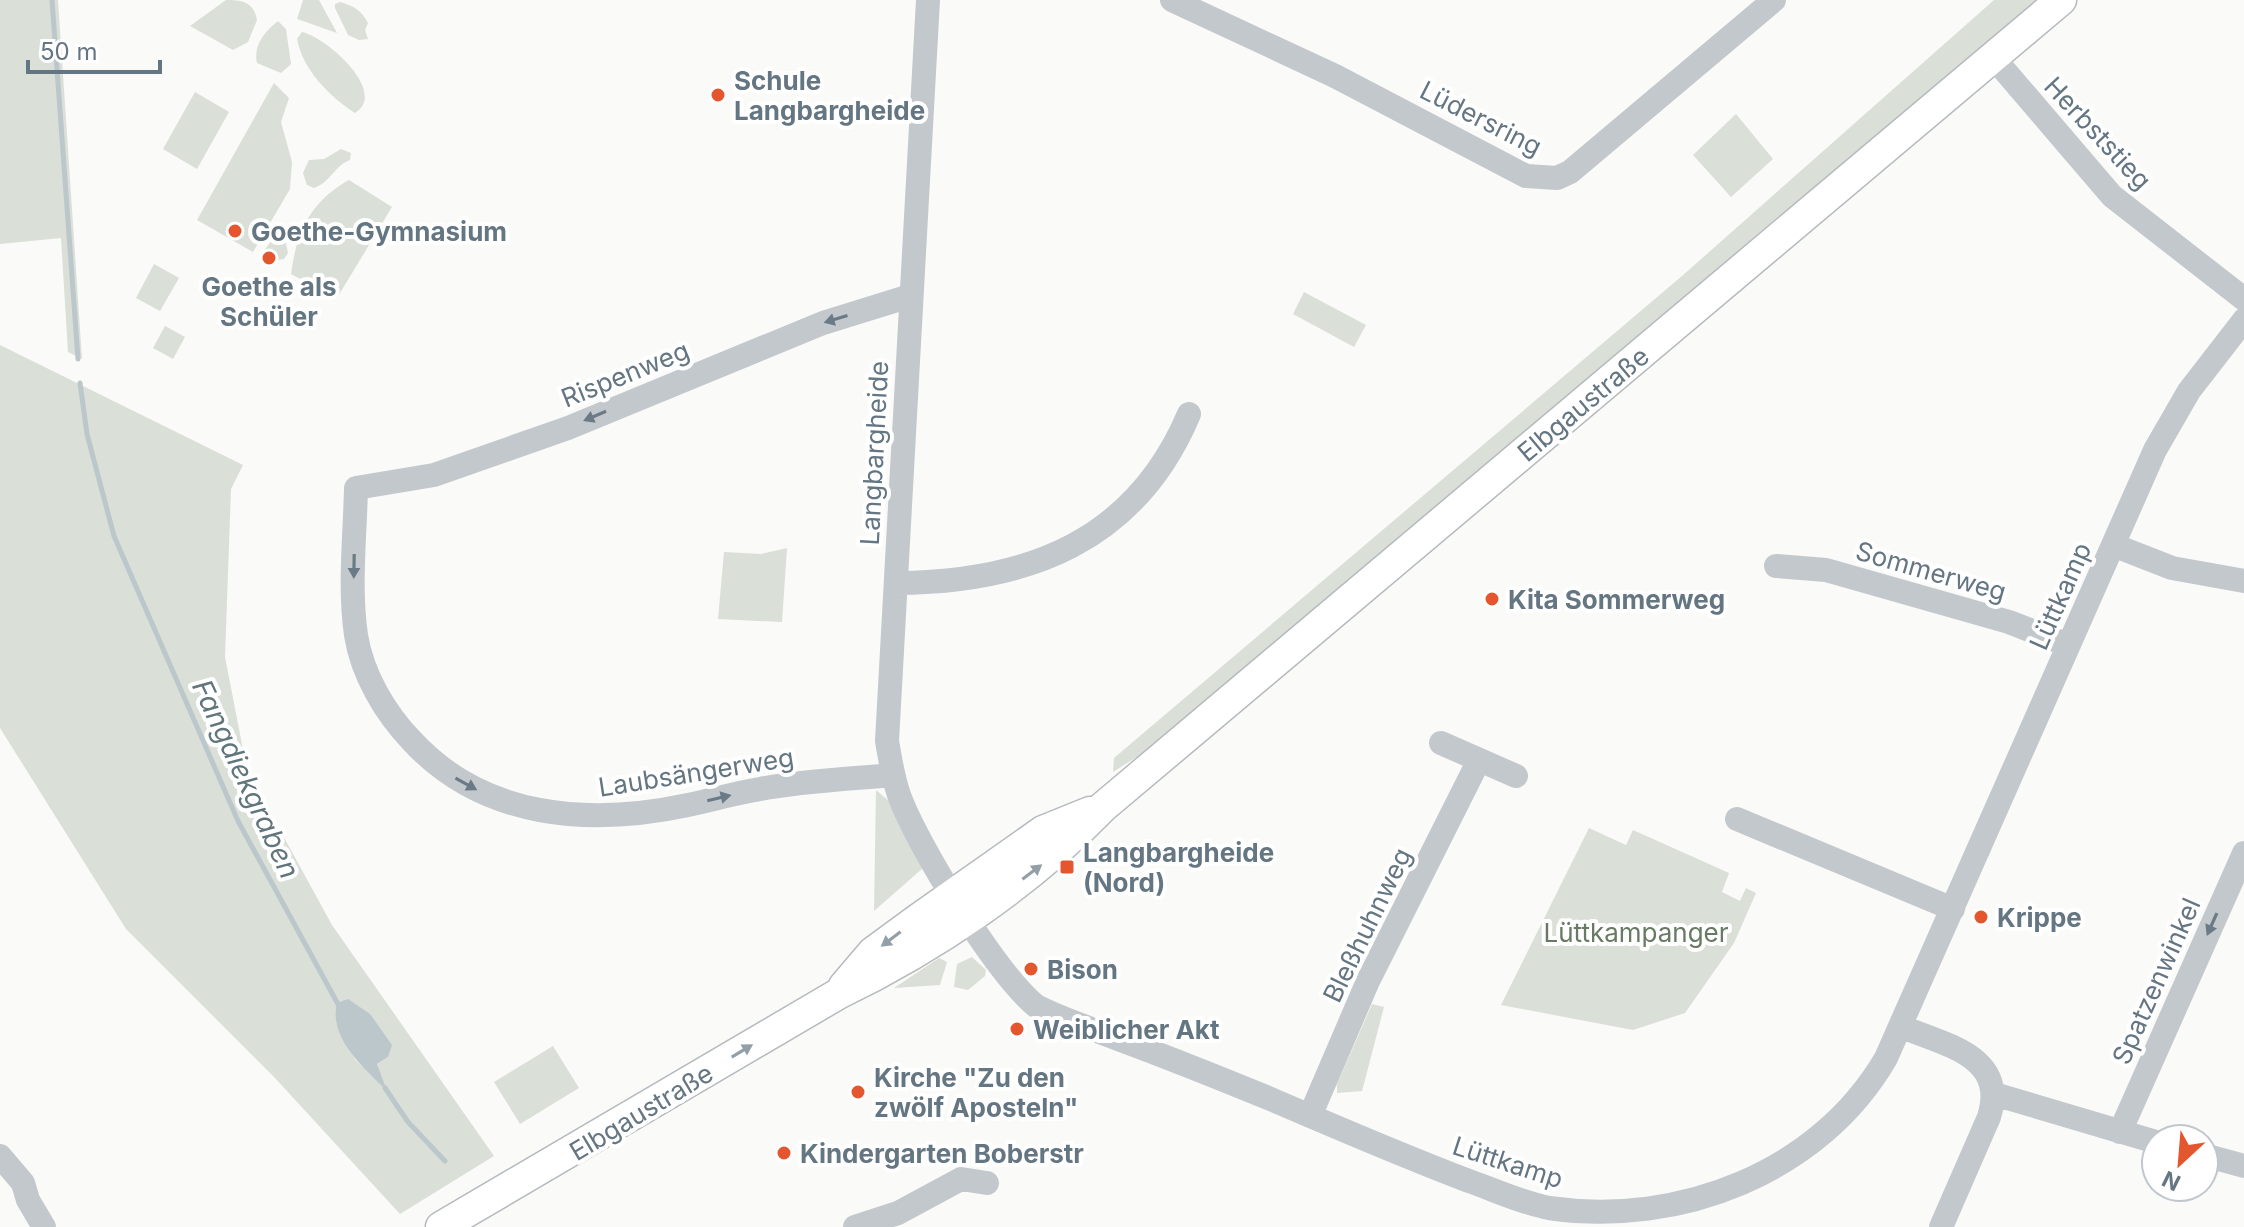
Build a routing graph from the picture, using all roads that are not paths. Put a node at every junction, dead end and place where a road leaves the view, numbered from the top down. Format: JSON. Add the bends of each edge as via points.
{"nodes":[{"id":1,"x":928,"y":0,"type":"edge"},
{"id":2,"x":1172,"y":0,"type":"edge"},
{"id":3,"x":1774,"y":0,"type":"edge"},
{"id":4,"x":2061,"y":0,"type":"edge"},
{"id":5,"x":1993,"y":57,"type":"junction"},
{"id":6,"x":910,"y":296,"type":"junction"},
{"id":7,"x":2244,"y":299,"type":"edge"},
{"id":8,"x":2244,"y":320,"type":"edge"},
{"id":9,"x":1189,"y":414,"type":"dead end"},
{"id":10,"x":356,"y":488,"type":"joint"},
{"id":11,"x":2113,"y":545,"type":"junction"},
{"id":12,"x":1776,"y":566,"type":"dead end"},
{"id":13,"x":2244,"y":581,"type":"edge"},
{"id":14,"x":897,"y":583,"type":"junction"},
{"id":15,"x":2068,"y":645,"type":"junction"},
{"id":16,"x":1441,"y":743,"type":"dead end"},
{"id":17,"x":1479,"y":760,"type":"junction"},
{"id":18,"x":893,"y":775,"type":"junction"},
{"id":19,"x":1516,"y":776,"type":"dead end"},
{"id":20,"x":1737,"y":819,"type":"dead end"},
{"id":21,"x":2244,"y":853,"type":"edge"},
{"id":22,"x":961,"y":905,"type":"junction"},
{"id":23,"x":1953,"y":909,"type":"junction"},
{"id":24,"x":1900,"y":1026,"type":"junction"},
{"id":25,"x":1994,"y":1094,"type":"junction"},
{"id":26,"x":1310,"y":1116,"type":"junction"},
{"id":27,"x":2120,"y":1132,"type":"junction"},
{"id":28,"x":2140,"y":1138,"type":"edge"},
{"id":29,"x":0,"y":1156,"type":"edge"},
{"id":30,"x":2220,"y":1159,"type":"edge"},
{"id":31,"x":2244,"y":1166,"type":"edge"},
{"id":32,"x":987,"y":1183,"type":"dead end"},
{"id":33,"x":44,"y":1227,"type":"edge"},
{"id":34,"x":441,"y":1227,"type":"edge"},
{"id":35,"x":855,"y":1227,"type":"edge"},
{"id":36,"x":1941,"y":1227,"type":"edge"}],
"edges":[{"from":1,"to":6,"type":"street","name":"Langbargheide"},
{"from":2,"to":3,"type":"street","name":"Lüdersring","via":[[1335,76],[1526,176],[1542,179],[1570,172]]},
{"from":4,"to":5,"type":"main road","name":"Elbgaustraße"},
{"from":5,"to":7,"type":"street","name":"Herbststieg","via":[[2112,196]]},
{"from":5,"to":22,"type":"main road","name":"Elbgaustraße","via":[[1103,807],[1057,854]]},
{"from":6,"to":10,"type":"street","name":"Rispenweg","one_way":true,"via":[[823,323],[568,428],[434,475]]},
{"from":6,"to":14,"type":"street","name":"Langbargheide"},
{"from":8,"to":11,"type":"street","name":"Lüttkamp","via":[[2173,415]]},
{"from":9,"to":14,"type":"street","via":[[1152,479],[1111,523],[1078,546],[997,575]]},
{"from":10,"to":18,"type":"street","name":"Laubsängerweg","one_way":true,"via":[[354,590],[361,655],[390,718],[435,764],[470,788],[532,810],[606,817],[783,785]]},
{"from":11,"to":13,"type":"street","via":[[2172,568]]},
{"from":11,"to":15,"type":"street","name":"Lüttkamp"},
{"from":12,"to":15,"type":"street","name":"Sommerweg","via":[[1836,573],[2009,622]]},
{"from":14,"to":18,"type":"street","name":"Langbargheide","via":[[887,741]]},
{"from":15,"to":23,"type":"street","name":"Lüttkamp"},
{"from":16,"to":17,"type":"street"},
{"from":17,"to":19,"type":"street"},
{"from":17,"to":26,"type":"street","name":"Bleßhuhnweg","via":[[1368,981]]},
{"from":18,"to":22,"type":"street","name":"Langbargheide","via":[[910,820]]},
{"from":20,"to":23,"type":"street"},
{"from":21,"to":27,"type":"street","name":"Spatzenwinkel","one_way":true},
{"from":22,"to":26,"type":"street","name":"Lüttkamp","via":[[1004,971],[1036,1006]]},
{"from":34,"to":22,"type":"main road","name":"Elbgaustraße","one_way":true,"via":[[838,994],[873,952]]},
{"from":23,"to":24,"type":"street","name":"Lüttkamp"},
{"from":24,"to":25,"type":"street","via":[[1978,1061],[1987,1070]]},
{"from":24,"to":26,"type":"street","name":"Lüttkamp","via":[[1870,1086],[1807,1150],[1763,1177],[1711,1198],[1659,1210],[1607,1214],[1547,1208]]},
{"from":25,"to":27,"type":"street"},
{"from":25,"to":36,"type":"street"},
{"from":27,"to":28,"type":"street"},
{"from":29,"to":33,"type":"street","via":[[23,1183]]},
{"from":30,"to":31,"type":"street"},
{"from":32,"to":35,"type":"street","via":[[961,1179],[898,1213]]}]}
